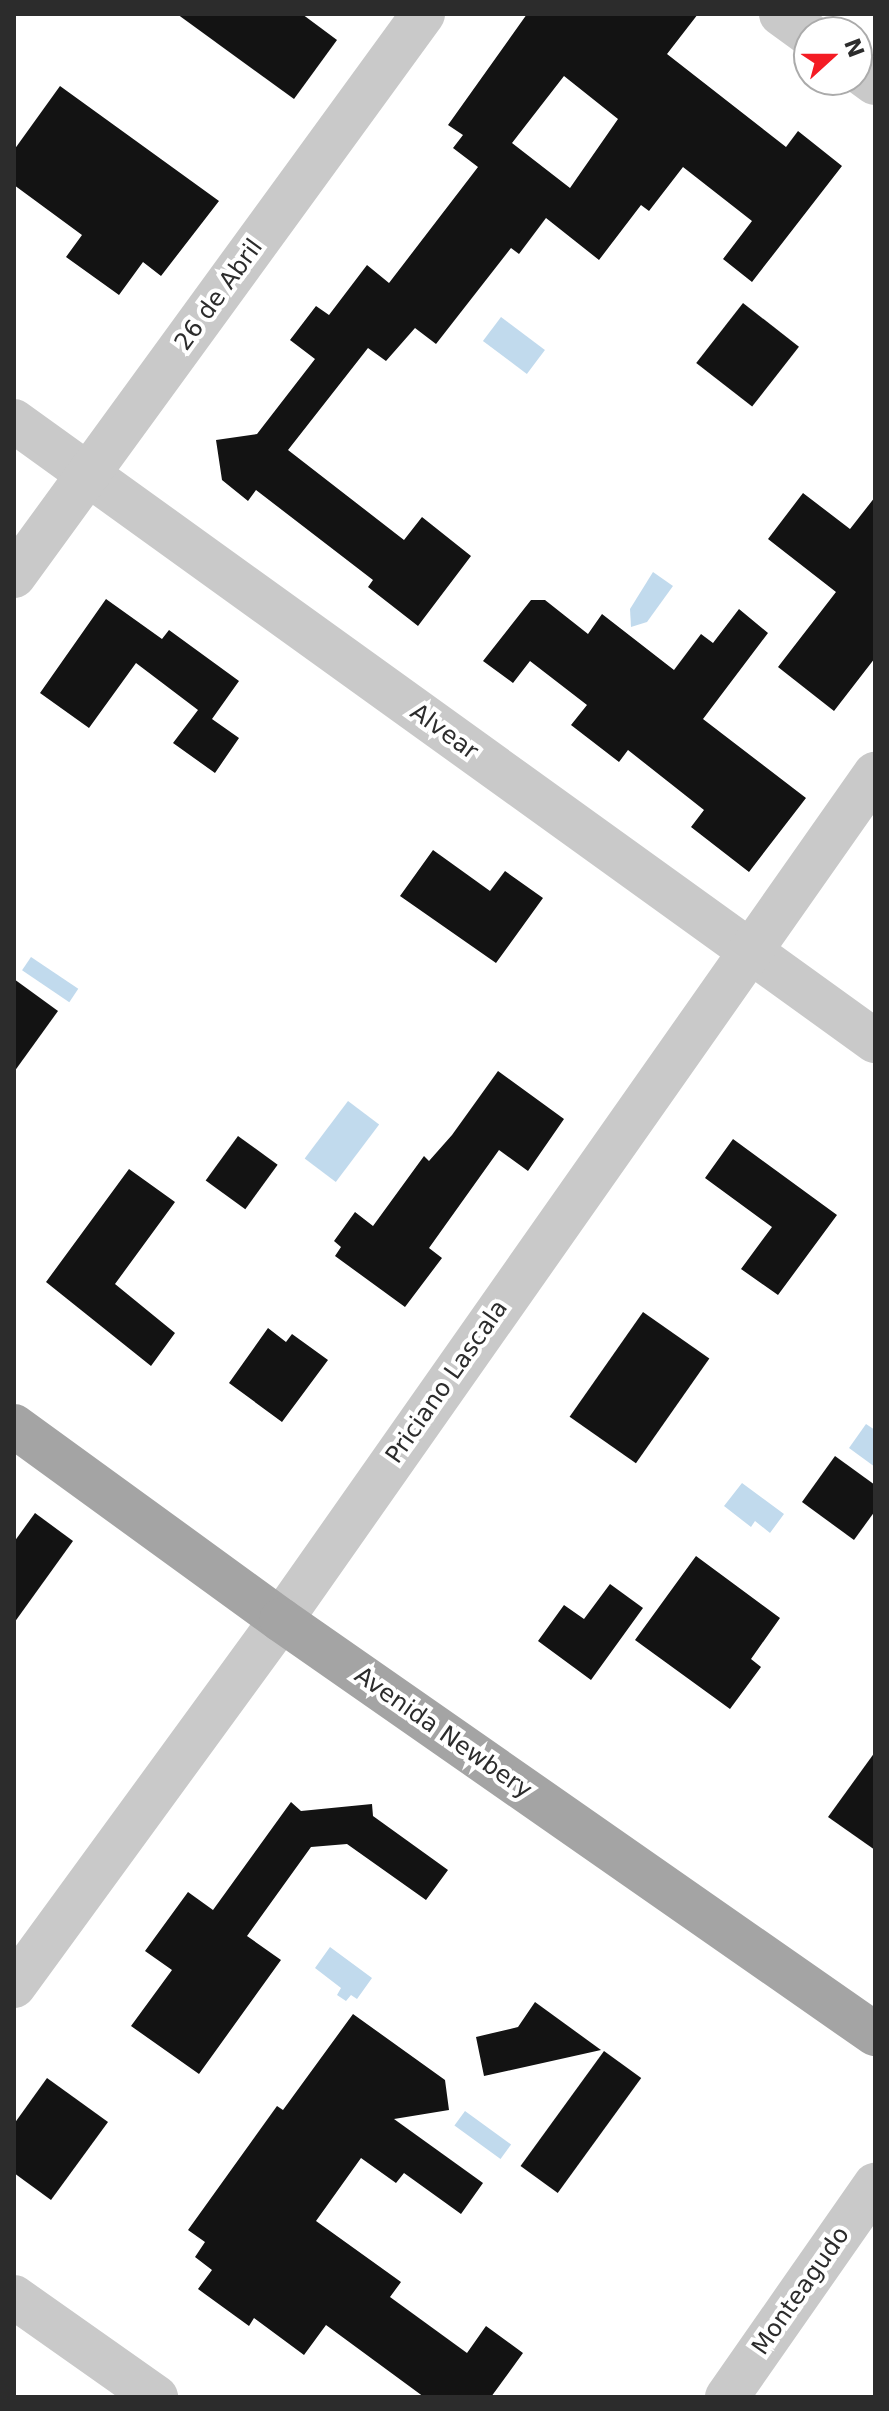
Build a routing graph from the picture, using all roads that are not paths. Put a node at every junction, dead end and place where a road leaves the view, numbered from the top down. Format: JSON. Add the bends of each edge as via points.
{"nodes":[{"id":1,"x":423,"y":14,"type":"edge"},
{"id":2,"x":14,"y":421,"type":"edge"},
{"id":3,"x":89,"y":475,"type":"junction"},
{"id":4,"x":14,"y":576,"type":"edge"},
{"id":5,"x":875,"y":774,"type":"edge"},
{"id":6,"x":748,"y":951,"type":"junction"},
{"id":7,"x":875,"y":1041,"type":"edge"},
{"id":8,"x":14,"y":1426,"type":"edge"},
{"id":9,"x":281,"y":1620,"type":"junction"},
{"id":10,"x":14,"y":1986,"type":"edge"},
{"id":11,"x":875,"y":2034,"type":"edge"},
{"id":12,"x":875,"y":2185,"type":"edge"},
{"id":13,"x":14,"y":2297,"type":"edge"},
{"id":14,"x":156,"y":2397,"type":"edge"},
{"id":15,"x":727,"y":2397,"type":"edge"}],
"edges":[{"from":1,"to":3,"type":"street","name":"26 de Abril"},
{"from":2,"to":3,"type":"street","name":"Alvear"},
{"from":3,"to":4,"type":"street","name":"26 de Abril"},
{"from":3,"to":6,"type":"street","name":"Alvear"},
{"from":5,"to":6,"type":"street","name":"Priciano Lascala"},
{"from":6,"to":7,"type":"street","name":"Alvear"},
{"from":6,"to":9,"type":"street","name":"Priciano Lascala"},
{"from":8,"to":9,"type":"main road","name":"Avenida Newbery"},
{"from":9,"to":10,"type":"street","name":"Priciano Lascala"},
{"from":9,"to":11,"type":"main road","name":"Avenida Newbery"},
{"from":12,"to":15,"type":"street","name":"Monteagudo"},
{"from":13,"to":14,"type":"street"}]}
